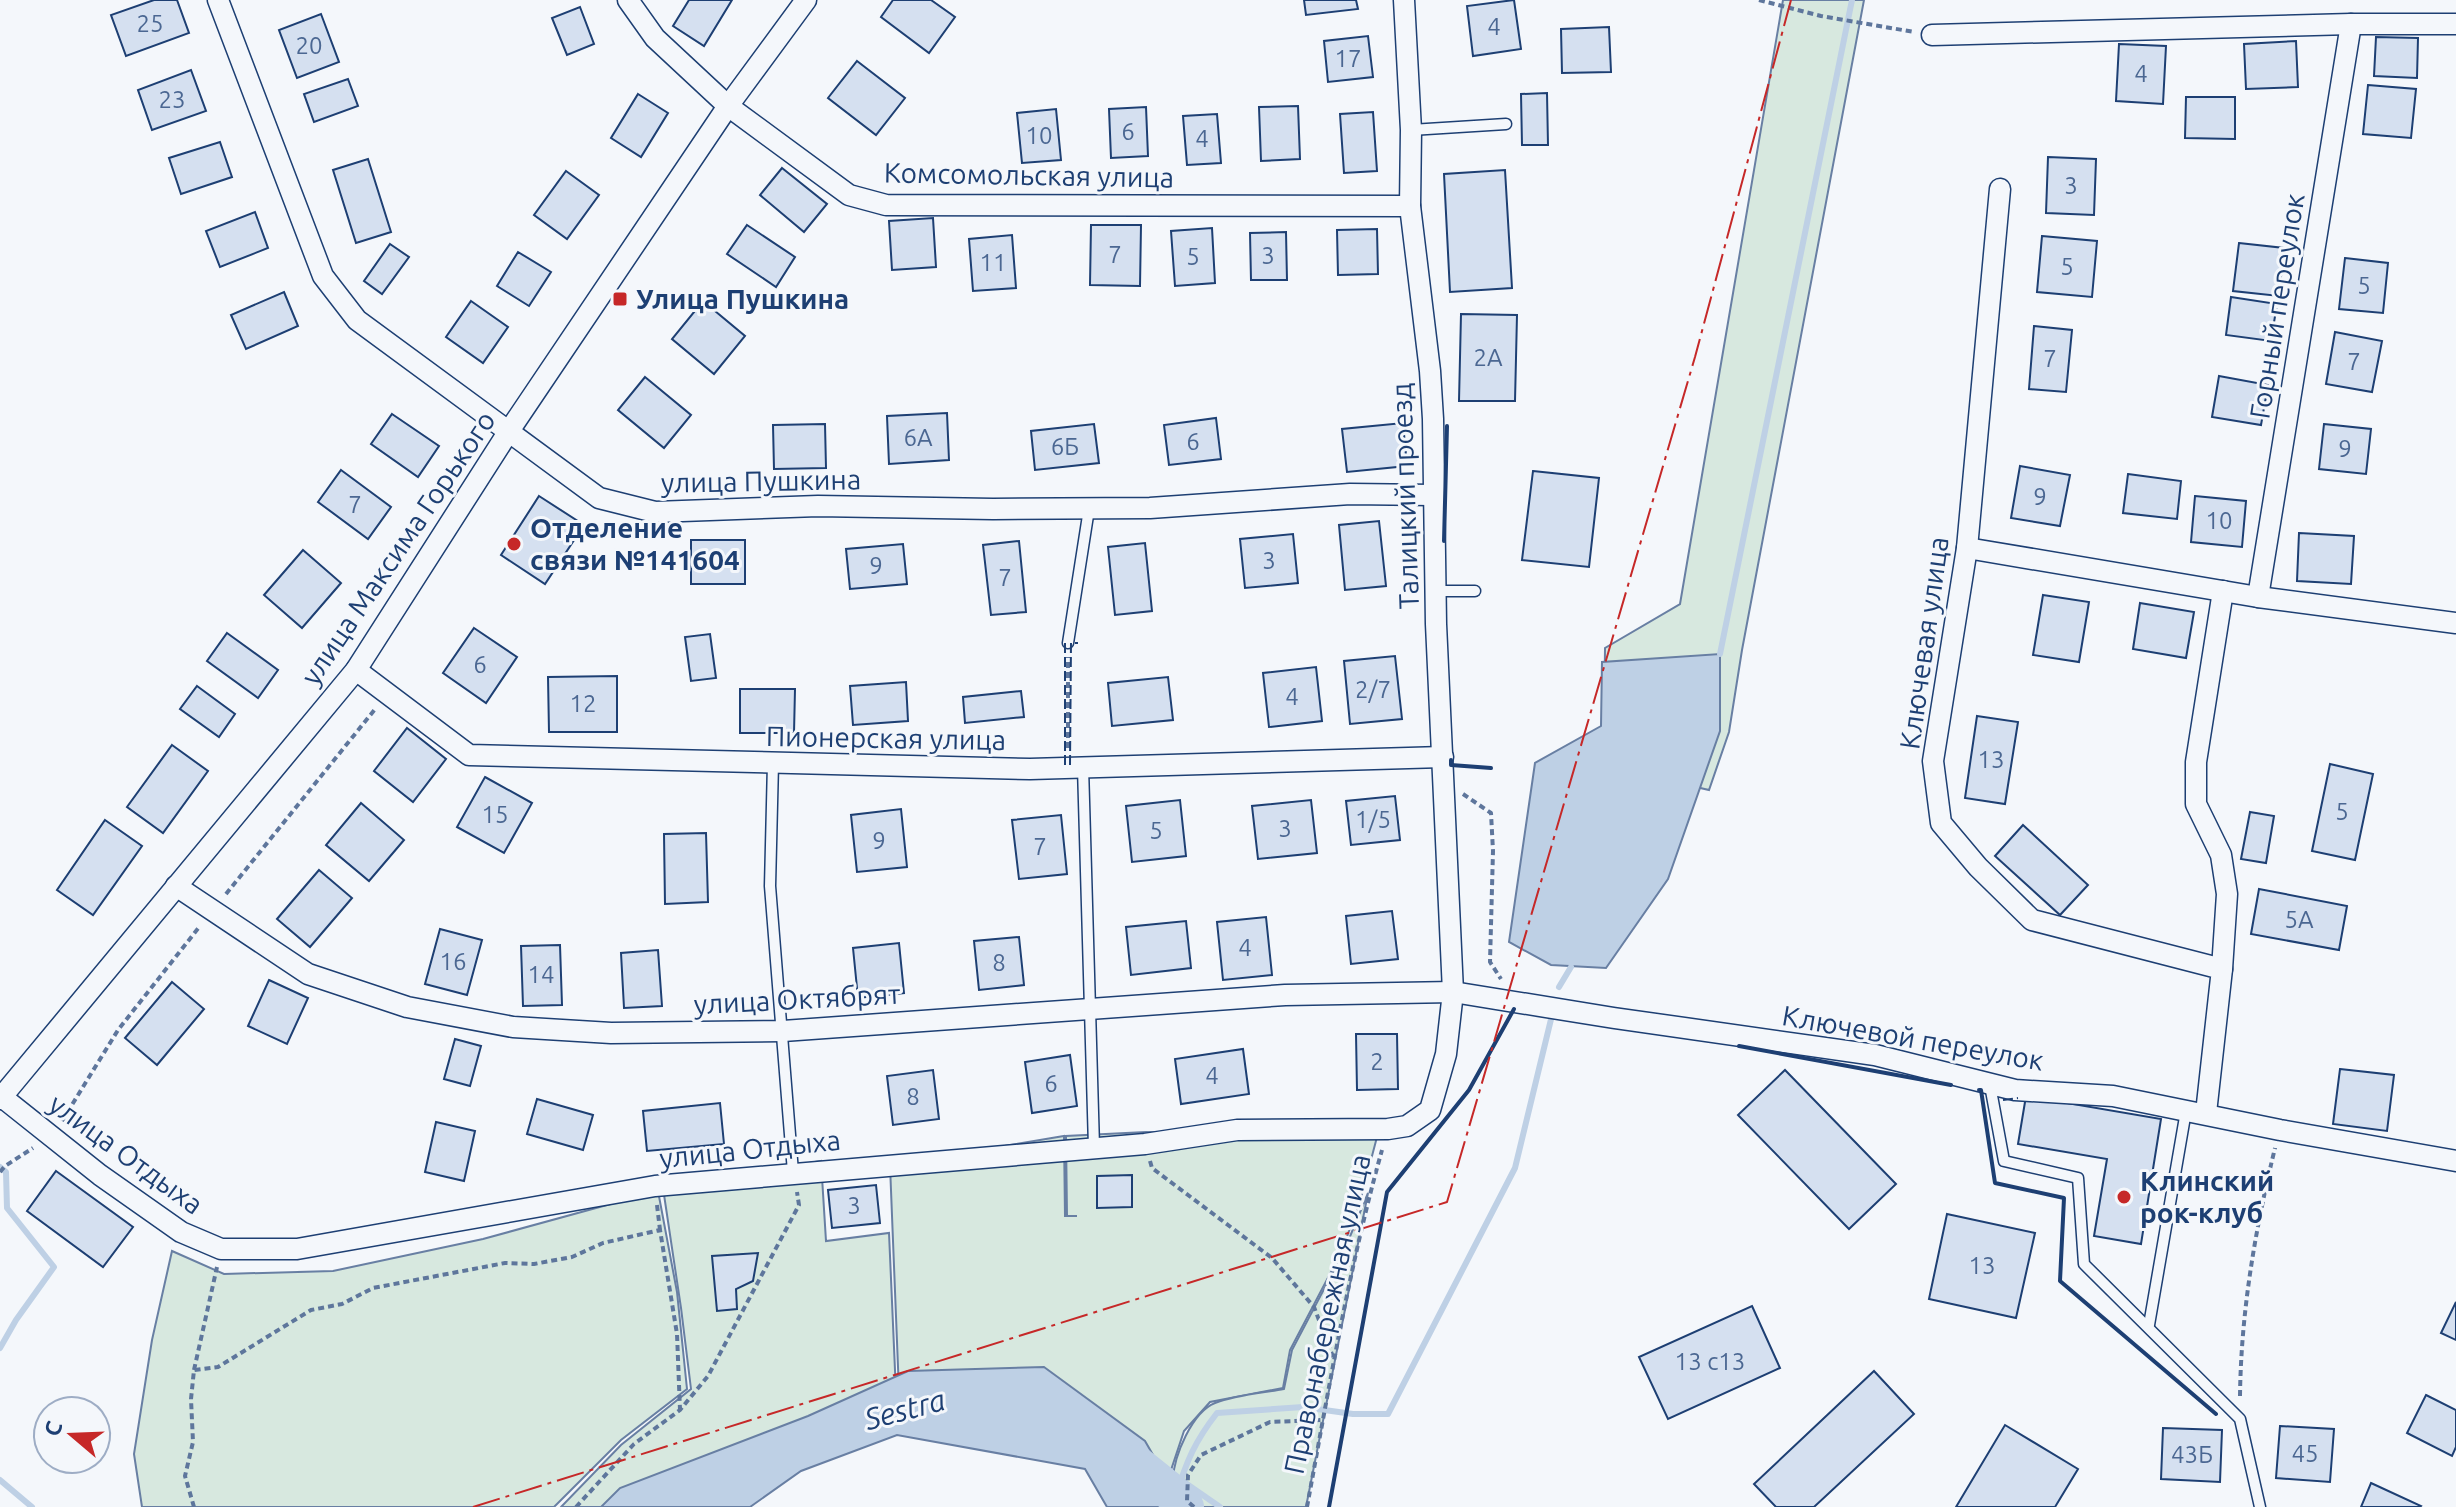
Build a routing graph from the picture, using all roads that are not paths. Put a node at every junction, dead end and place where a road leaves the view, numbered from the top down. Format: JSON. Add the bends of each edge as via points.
{"nodes":[{"id":1,"x":218,"y":0,"type":"edge"},
{"id":2,"x":628,"y":0,"type":"edge"},
{"id":3,"x":806,"y":0,"type":"edge"},
{"id":4,"x":1404,"y":0,"type":"edge"},
{"id":5,"x":2351,"y":24,"type":"junction"},
{"id":6,"x":2456,"y":24,"type":"edge"},
{"id":7,"x":1932,"y":35,"type":"road end"},
{"id":8,"x":728,"y":106,"type":"junction"},
{"id":9,"x":1506,"y":124,"type":"dead end"},
{"id":10,"x":1411,"y":130,"type":"junction"},
{"id":11,"x":2000,"y":189,"type":"dead end"},
{"id":12,"x":1410,"y":206,"type":"junction"},
{"id":13,"x":509,"y":431,"type":"junction"},
{"id":14,"x":1433,"y":495,"type":"junction"},
{"id":15,"x":1089,"y":509,"type":"junction"},
{"id":16,"x":1967,"y":548,"type":"junction"},
{"id":17,"x":1436,"y":591,"type":"junction"},
{"id":18,"x":1475,"y":591,"type":"dead end"},
{"id":19,"x":2223,"y":591,"type":"junction"},
{"id":20,"x":2258,"y":597,"type":"junction"},
{"id":21,"x":2456,"y":623,"type":"edge"},
{"id":22,"x":1068,"y":643,"type":"road end"},
{"id":23,"x":356,"y":670,"type":"junction"},
{"id":24,"x":1443,"y":757,"type":"junction"},
{"id":25,"x":773,"y":763,"type":"junction"},
{"id":26,"x":1076,"y":768,"type":"junction"},
{"id":27,"x":176,"y":886,"type":"junction"},
{"id":28,"x":2222,"y":969,"type":"junction"},
{"id":29,"x":1453,"y":992,"type":"junction"},
{"id":30,"x":1090,"y":1011,"type":"junction"},
{"id":31,"x":783,"y":1031,"type":"junction"},
{"id":32,"x":1990,"y":1085,"type":"junction"},
{"id":33,"x":1,"y":1098,"type":"edge"},
{"id":34,"x":2196,"y":1112,"type":"junction"},
{"id":35,"x":1094,"y":1147,"type":"junction"},
{"id":36,"x":2456,"y":1161,"type":"edge"},
{"id":37,"x":793,"y":1172,"type":"junction"},
{"id":38,"x":2149,"y":1325,"type":"junction"},
{"id":39,"x":2260,"y":1507,"type":"edge"}],
"edges":[{"from":1,"to":13,"type":"street","name":"улица Пушкина","via":[[323,276],[357,320]]},
{"from":2,"to":8,"type":"street","name":"Комсомольская улица","via":[[655,38]]},
{"from":3,"to":8,"type":"street","name":"улица Максима Горького"},
{"from":4,"to":10,"type":"street","name":"Талицкий проезд"},
{"from":5,"to":6,"type":"street"},
{"from":5,"to":7,"type":"street"},
{"from":5,"to":20,"type":"street","name":"Горный переулок"},
{"from":8,"to":12,"type":"street","name":"Комсомольская улица","via":[[849,195],[886,205]]},
{"from":8,"to":13,"type":"street","name":"улица Максима Горького"},
{"from":9,"to":10,"type":"lane"},
{"from":10,"to":12,"type":"street","name":"Талицкий проезд"},
{"from":11,"to":16,"type":"street","name":"Ключевая улица"},
{"from":12,"to":14,"type":"street","name":"Талицкий проезд","via":[[1430,371]]},
{"from":13,"to":15,"type":"street","name":"улица Пушкина","via":[[599,498],[655,512],[818,506]]},
{"from":13,"to":23,"type":"street","name":"улица Максима Горького"},
{"from":14,"to":15,"type":"street","name":"улица Пушкина","via":[[1350,494]]},
{"from":14,"to":17,"type":"street","name":"Талицкий проезд"},
{"from":15,"to":22,"type":"lane"},
{"from":16,"to":19,"type":"street"},
{"from":16,"to":28,"type":"street","name":"Ключевая улица","via":[[1933,761],[1941,823],[2032,920]]},
{"from":17,"to":18,"type":"lane"},
{"from":17,"to":24,"type":"street","name":"Талицкий проезд"},
{"from":19,"to":20,"type":"street"},
{"from":19,"to":28,"type":"street","via":[[2196,762],[2196,804],[2221,855],[2227,894]]},
{"from":20,"to":21,"type":"street"},
{"from":23,"to":25,"type":"street","name":"Пионерская улица","via":[[469,755]]},
{"from":23,"to":27,"type":"street","name":"улица Максима Горького"},
{"from":24,"to":26,"type":"street","name":"Пионерская улица"},
{"from":24,"to":29,"type":"street","name":"Талицкий проезд"},
{"from":25,"to":26,"type":"street","name":"Пионерская улица"},
{"from":25,"to":31,"type":"lane","via":[[770,886]]},
{"from":26,"to":30,"type":"lane"},
{"from":27,"to":31,"type":"street","name":"улица Октябрят","via":[[308,974],[407,1007],[527,1028],[611,1033]]},
{"from":27,"to":33,"type":"street","name":"улица Максима Горького"},
{"from":28,"to":34,"type":"street"},
{"from":29,"to":30,"type":"street","name":"улица Октябрят","via":[[1285,995]]},
{"from":29,"to":32,"type":"street","name":"Ключевой переулок","via":[[1875,1055]]},
{"from":29,"to":35,"type":"street","name":"улица Отдыха","via":[[1446,1054],[1430,1110],[1407,1126],[1237,1130]]},
{"from":30,"to":31,"type":"street","name":"улица Октябрят"},
{"from":30,"to":35,"type":"lane"},
{"from":31,"to":37,"type":"lane"},
{"from":32,"to":34,"type":"street","name":"Ключевой переулок","via":[[2113,1096]]},
{"from":32,"to":38,"type":"lane","via":[[2004,1161],[2078,1178],[2084,1264]]},
{"from":33,"to":37,"type":"street","name":"улица Отдыха","via":[[181,1232],[221,1249],[297,1249],[655,1186]]},
{"from":34,"to":36,"type":"street","name":"Ключевой переулок"},
{"from":34,"to":38,"type":"lane"},
{"from":35,"to":37,"type":"street","name":"улица Отдыха"},
{"from":38,"to":39,"type":"lane","via":[[2240,1419]]}]}
